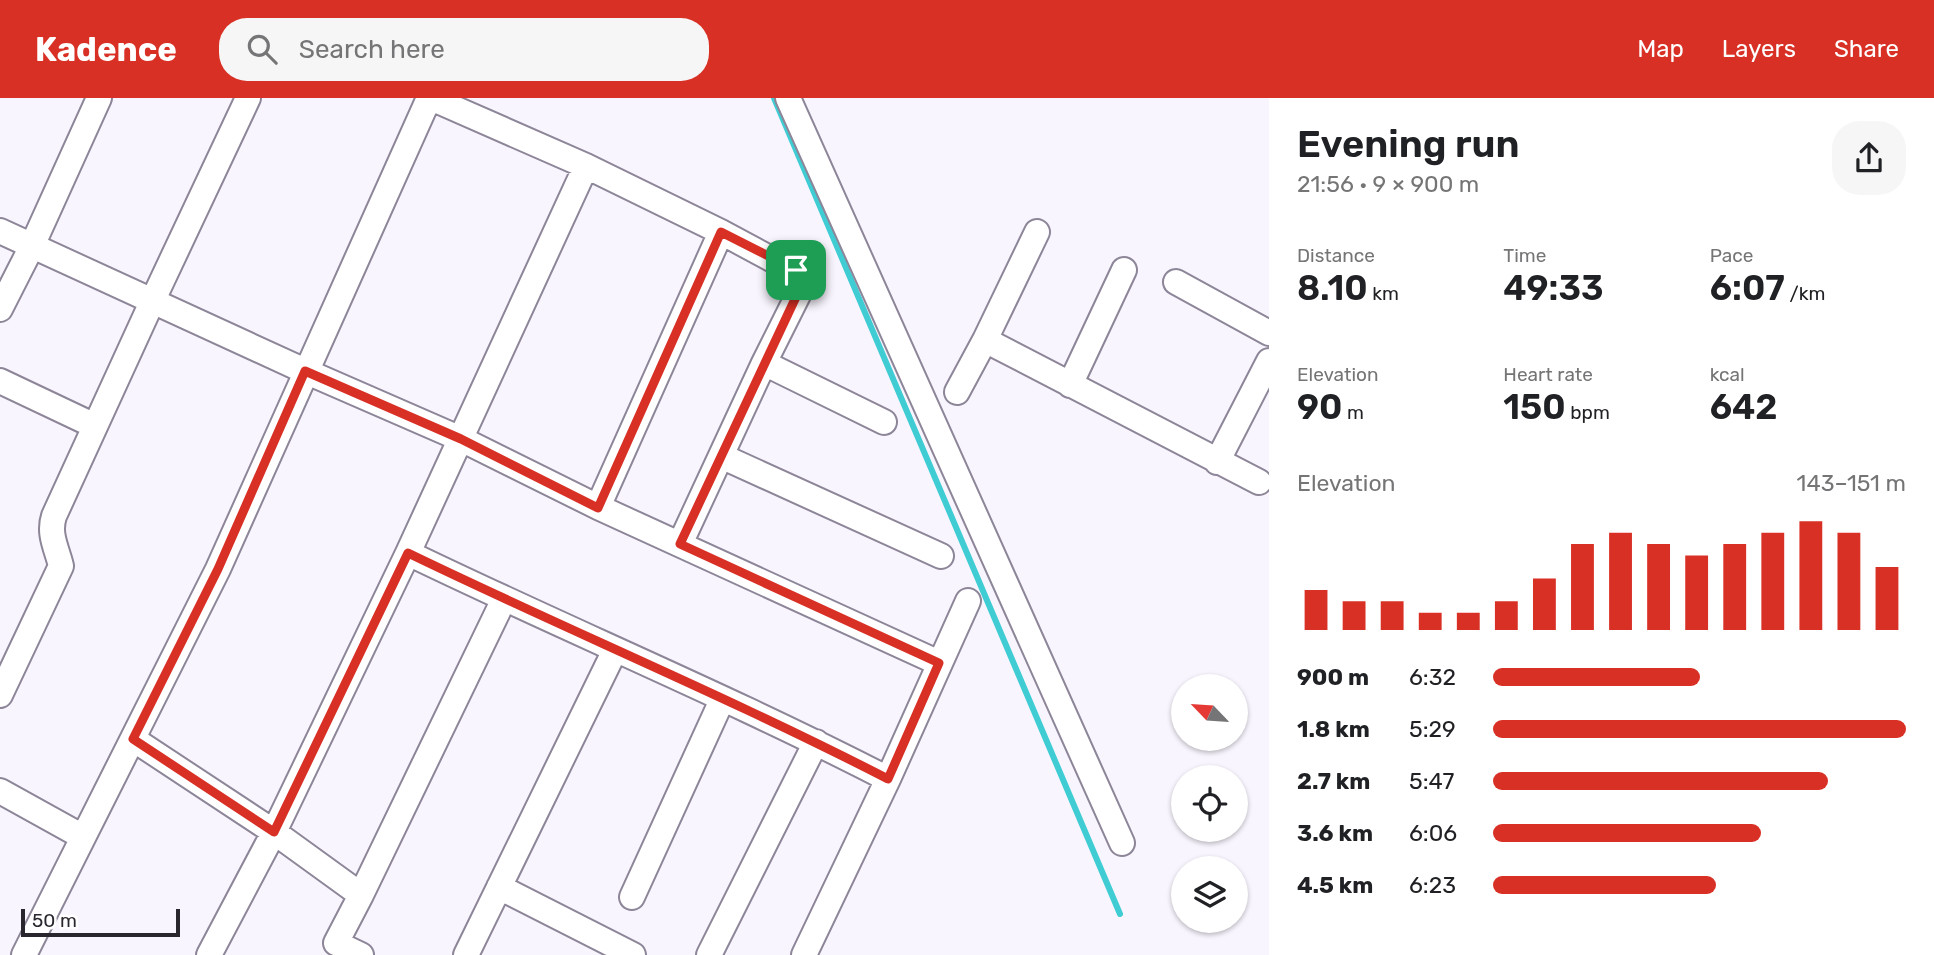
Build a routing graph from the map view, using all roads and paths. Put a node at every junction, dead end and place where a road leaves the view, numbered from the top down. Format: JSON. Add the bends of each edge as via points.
{"nodes":[{"id":1,"x":99,"y":98,"type":"edge"},
{"id":2,"x":248,"y":98,"type":"edge"},
{"id":3,"x":430,"y":98,"type":"edge"},
{"id":4,"x":788,"y":98,"type":"edge"},
{"id":5,"x":586,"y":166,"type":"junction"},
{"id":6,"x":0,"y":231,"type":"edge"},
{"id":7,"x":721,"y":232,"type":"junction"},
{"id":8,"x":1037,"y":232,"type":"dead end"},
{"id":9,"x":32,"y":246,"type":"junction"},
{"id":10,"x":1124,"y":270,"type":"dead end"},
{"id":11,"x":1176,"y":282,"type":"dead end"},
{"id":12,"x":152,"y":302,"type":"junction"},
{"id":13,"x":0,"y":309,"type":"edge"},
{"id":14,"x":1269,"y":333,"type":"edge"},
{"id":15,"x":985,"y":340,"type":"junction"},
{"id":16,"x":1269,"y":361,"type":"edge"},
{"id":17,"x":764,"y":363,"type":"junction"},
{"id":18,"x":305,"y":371,"type":"junction"},
{"id":19,"x":0,"y":381,"type":"edge"},
{"id":20,"x":1070,"y":385,"type":"junction"},
{"id":21,"x":957,"y":391,"type":"dead end"},
{"id":22,"x":884,"y":422,"type":"dead end"},
{"id":23,"x":95,"y":426,"type":"junction"},
{"id":24,"x":461,"y":439,"type":"junction"},
{"id":25,"x":721,"y":456,"type":"junction"},
{"id":26,"x":1217,"y":461,"type":"junction"},
{"id":27,"x":1259,"y":482,"type":"dead end"},
{"id":28,"x":598,"y":508,"type":"junction"},
{"id":29,"x":680,"y":544,"type":"junction"},
{"id":30,"x":408,"y":553,"type":"junction"},
{"id":31,"x":941,"y":556,"type":"dead end"},
{"id":32,"x":504,"y":599,"type":"junction"},
{"id":33,"x":968,"y":601,"type":"dead end"},
{"id":34,"x":615,"y":650,"type":"junction"},
{"id":35,"x":939,"y":663,"type":"junction"},
{"id":36,"x":0,"y":695,"type":"edge"},
{"id":37,"x":722,"y":700,"type":"junction"},
{"id":38,"x":133,"y":739,"type":"junction"},
{"id":39,"x":816,"y":742,"type":"junction"},
{"id":40,"x":888,"y":779,"type":"junction"},
{"id":41,"x":0,"y":791,"type":"edge"},
{"id":42,"x":274,"y":832,"type":"junction"},
{"id":43,"x":83,"y":837,"type":"junction"},
{"id":44,"x":1122,"y":843,"type":"dead end"},
{"id":45,"x":499,"y":887,"type":"junction"},
{"id":46,"x":360,"y":895,"type":"junction"},
{"id":47,"x":632,"y":897,"type":"dead end"},
{"id":48,"x":333,"y":949,"type":"edge"},
{"id":49,"x":24,"y":955,"type":"edge"},
{"id":50,"x":209,"y":955,"type":"edge"},
{"id":51,"x":361,"y":955,"type":"edge"},
{"id":52,"x":466,"y":955,"type":"edge"},
{"id":53,"x":633,"y":955,"type":"edge"},
{"id":54,"x":709,"y":955,"type":"edge"},
{"id":55,"x":804,"y":955,"type":"edge"}],
"edges":[{"from":1,"to":9,"type":"street"},
{"from":2,"to":12,"type":"street"},
{"from":3,"to":5,"type":"street"},
{"from":3,"to":18,"type":"street"},
{"from":4,"to":44,"type":"street"},
{"from":5,"to":7,"type":"street"},
{"from":5,"to":24,"type":"street"},
{"from":6,"to":9,"type":"street"},
{"from":7,"to":17,"type":"street","via":[[796,270],[803,282]]},
{"from":7,"to":28,"type":"street"},
{"from":8,"to":15,"type":"street"},
{"from":9,"to":12,"type":"street"},
{"from":9,"to":13,"type":"street"},
{"from":10,"to":20,"type":"street"},
{"from":11,"to":14,"type":"street"},
{"from":12,"to":18,"type":"street"},
{"from":12,"to":23,"type":"street"},
{"from":15,"to":20,"type":"street"},
{"from":15,"to":21,"type":"street"},
{"from":16,"to":26,"type":"street"},
{"from":17,"to":22,"type":"street"},
{"from":17,"to":25,"type":"street"},
{"from":18,"to":24,"type":"street"},
{"from":18,"to":38,"type":"street","via":[[218,569]]},
{"from":19,"to":23,"type":"street"},
{"from":20,"to":26,"type":"street"},
{"from":23,"to":36,"type":"street","via":[[51,526],[61,566],[57,578]]},
{"from":24,"to":28,"type":"street"},
{"from":24,"to":30,"type":"street"},
{"from":25,"to":29,"type":"street"},
{"from":25,"to":31,"type":"street"},
{"from":26,"to":27,"type":"street"},
{"from":28,"to":29,"type":"street"},
{"from":29,"to":35,"type":"street"},
{"from":30,"to":32,"type":"street"},
{"from":30,"to":42,"type":"street"},
{"from":32,"to":34,"type":"street"},
{"from":32,"to":46,"type":"street"},
{"from":33,"to":35,"type":"street"},
{"from":34,"to":37,"type":"street"},
{"from":34,"to":45,"type":"street"},
{"from":35,"to":40,"type":"street"},
{"from":37,"to":39,"type":"street"},
{"from":37,"to":47,"type":"street"},
{"from":38,"to":42,"type":"street"},
{"from":38,"to":43,"type":"street"},
{"from":39,"to":40,"type":"street"},
{"from":39,"to":54,"type":"street"},
{"from":40,"to":55,"type":"street"},
{"from":41,"to":43,"type":"street"},
{"from":42,"to":46,"type":"street"},
{"from":42,"to":50,"type":"street"},
{"from":43,"to":49,"type":"street"},
{"from":45,"to":52,"type":"street"},
{"from":45,"to":53,"type":"street"},
{"from":46,"to":48,"type":"street"},
{"from":48,"to":51,"type":"street"}]}
